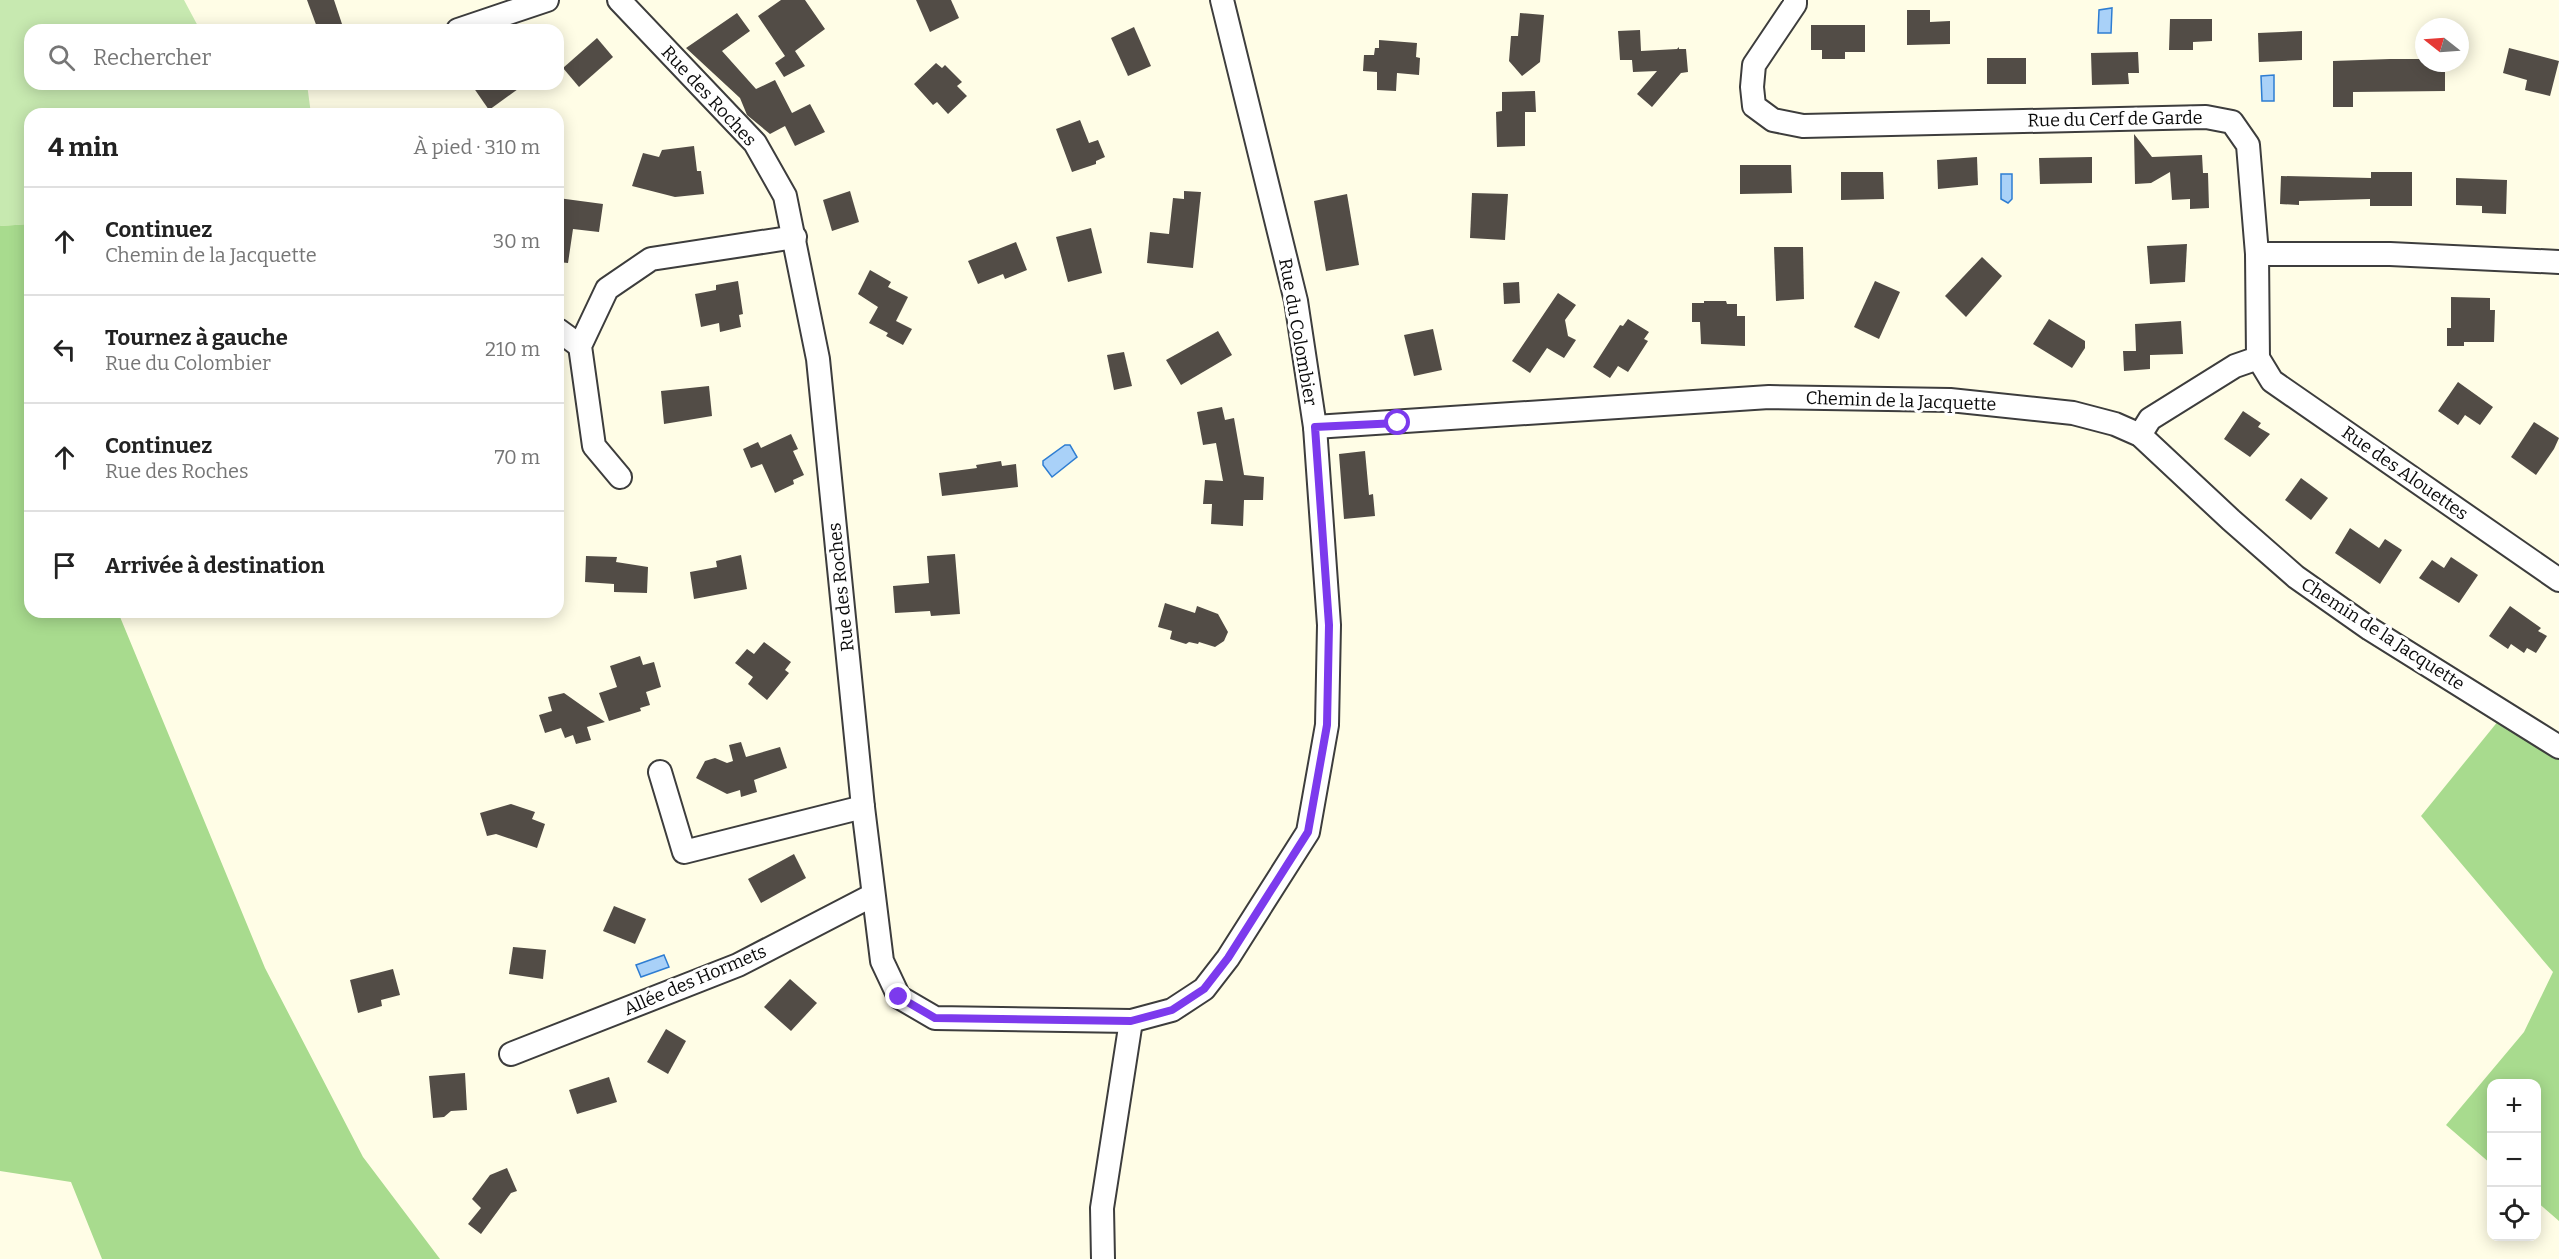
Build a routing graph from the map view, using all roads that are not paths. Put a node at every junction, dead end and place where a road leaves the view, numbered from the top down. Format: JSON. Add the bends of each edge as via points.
{"nodes":[{"id":1,"x":548,"y":0,"type":"edge"},
{"id":2,"x":619,"y":0,"type":"edge"},
{"id":3,"x":1222,"y":0,"type":"edge"},
{"id":4,"x":1795,"y":0,"type":"edge"},
{"id":5,"x":476,"y":24,"type":"edge"},
{"id":6,"x":795,"y":237,"type":"junction"},
{"id":7,"x":2257,"y":254,"type":"junction"},
{"id":8,"x":2559,"y":262,"type":"edge"},
{"id":9,"x":564,"y":334,"type":"edge"},
{"id":10,"x":580,"y":346,"type":"junction"},
{"id":11,"x":2258,"y":358,"type":"junction"},
{"id":12,"x":1315,"y":427,"type":"junction"},
{"id":13,"x":2140,"y":435,"type":"junction"},
{"id":14,"x":620,"y":477,"type":"dead end"},
{"id":15,"x":2559,"y":580,"type":"edge"},
{"id":16,"x":2559,"y":747,"type":"edge"},
{"id":17,"x":660,"y":772,"type":"dead end"},
{"id":18,"x":863,"y":807,"type":"junction"},
{"id":19,"x":873,"y":895,"type":"junction"},
{"id":20,"x":1131,"y":1021,"type":"junction"},
{"id":21,"x":512,"y":1054,"type":"dead end"},
{"id":22,"x":1103,"y":1259,"type":"edge"}],
"edges":[{"from":1,"to":5,"type":"street"},
{"from":2,"to":6,"type":"street","name":"Rue des Roches","via":[[755,143],[786,196]]},
{"from":3,"to":12,"type":"street","name":"Rue du Colombier","via":[[1296,301]]},
{"from":4,"to":7,"type":"street","name":"Rue du Cerf de Garde","via":[[1754,65],[1754,106],[1773,120],[1803,126],[2206,117],[2232,122],[2247,145]]},
{"from":6,"to":10,"type":"street","via":[[651,259],[607,289]]},
{"from":6,"to":18,"type":"street","name":"Rue des Roches","via":[[818,359]]},
{"from":7,"to":8,"type":"street","via":[[2390,254]]},
{"from":7,"to":11,"type":"street"},
{"from":9,"to":10,"type":"street"},
{"from":10,"to":14,"type":"street","via":[[594,446]]},
{"from":11,"to":13,"type":"street","via":[[2235,366],[2150,419]]},
{"from":11,"to":15,"type":"street","name":"Rue des Alouettes","via":[[2272,381]]},
{"from":12,"to":13,"type":"street","name":"Chemin de la Jacquette","via":[[1769,397],[1950,400],[2073,413]]},
{"from":12,"to":20,"type":"street","name":"Rue du Colombier","via":[[1329,625],[1327,725],[1308,832],[1204,989],[1172,1010]]},
{"from":13,"to":16,"type":"street","name":"Chemin de la Jacquette","via":[[2296,577],[2370,629]]},
{"from":17,"to":18,"type":"street","via":[[684,852]]},
{"from":18,"to":19,"type":"street","name":"Rue des Roches"},
{"from":19,"to":20,"type":"street","name":"Rue des Roches","via":[[882,961],[899,997],[935,1018]]},
{"from":19,"to":21,"type":"street","name":"Allée des Hormets","via":[[738,966]]},
{"from":20,"to":22,"type":"street","via":[[1101,1208]]}]}
